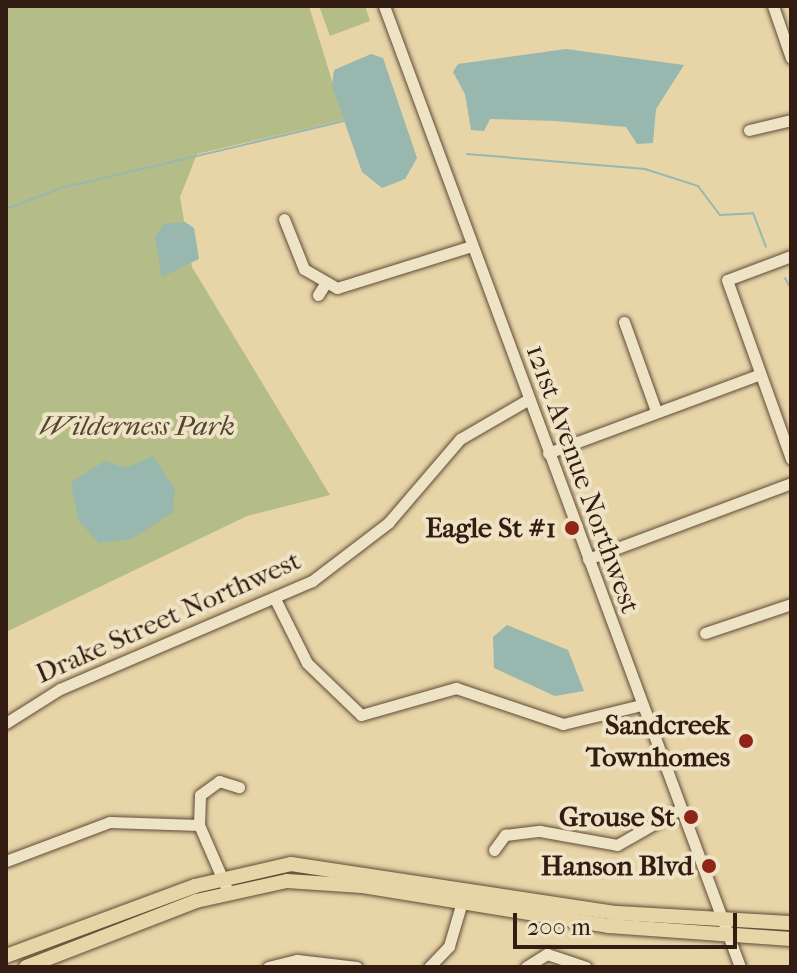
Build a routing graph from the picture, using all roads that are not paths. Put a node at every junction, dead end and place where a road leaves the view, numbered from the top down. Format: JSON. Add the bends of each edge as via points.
{"nodes":[{"id":1,"x":384,"y":6,"type":"edge"},
{"id":2,"x":773,"y":6,"type":"edge"},
{"id":3,"x":787,"y":34,"type":"edge"},
{"id":4,"x":791,"y":58,"type":"edge"},
{"id":5,"x":791,"y":120,"type":"edge"},
{"id":6,"x":749,"y":130,"type":"dead end"},
{"id":7,"x":284,"y":219,"type":"dead end"},
{"id":8,"x":472,"y":246,"type":"junction"},
{"id":9,"x":791,"y":256,"type":"edge"},
{"id":10,"x":624,"y":322,"type":"dead end"},
{"id":11,"x":760,"y":374,"type":"junction"},
{"id":12,"x":529,"y":399,"type":"junction"},
{"id":13,"x":656,"y":411,"type":"junction"},
{"id":14,"x":548,"y":453,"type":"junction"},
{"id":15,"x":791,"y":459,"type":"edge"},
{"id":16,"x":791,"y":483,"type":"edge"},
{"id":17,"x":588,"y":559,"type":"junction"},
{"id":18,"x":276,"y":601,"type":"junction"},
{"id":19,"x":791,"y":604,"type":"edge"},
{"id":20,"x":705,"y":633,"type":"dead end"},
{"id":21,"x":641,"y":705,"type":"junction"},
{"id":22,"x":6,"y":723,"type":"edge"},
{"id":23,"x":239,"y":787,"type":"dead end"},
{"id":24,"x":680,"y":809,"type":"junction"},
{"id":25,"x":199,"y":825,"type":"junction"},
{"id":26,"x":494,"y":850,"type":"dead end"},
{"id":27,"x":6,"y":861,"type":"edge"},
{"id":28,"x":226,"y":884,"type":"junction"},
{"id":29,"x":464,"y":895,"type":"junction"},
{"id":30,"x":721,"y":921,"type":"junction"},
{"id":31,"x":791,"y":923,"type":"edge"},
{"id":32,"x":728,"y":938,"type":"junction"},
{"id":33,"x":791,"y":939,"type":"edge"},
{"id":34,"x":6,"y":956,"type":"edge"},
{"id":35,"x":436,"y":966,"type":"edge"},
{"id":36,"x":26,"y":967,"type":"edge"},
{"id":37,"x":268,"y":967,"type":"edge"},
{"id":38,"x":357,"y":967,"type":"edge"},
{"id":39,"x":526,"y":967,"type":"edge"},
{"id":40,"x":586,"y":967,"type":"edge"},
{"id":41,"x":740,"y":967,"type":"edge"}],
"edges":[{"from":1,"to":8,"type":"street","name":"121st Avenue Northwest"},
{"from":2,"to":3,"type":"street"},
{"from":3,"to":4,"type":"street"},
{"from":5,"to":6,"type":"street"},
{"from":7,"to":8,"type":"street","via":[[297,258],[321,290],[358,287]]},
{"from":8,"to":12,"type":"street","name":"121st Avenue Northwest"},
{"from":9,"to":11,"type":"street","via":[[727,280]]},
{"from":10,"to":13,"type":"street"},
{"from":11,"to":13,"type":"street"},
{"from":11,"to":15,"type":"street"},
{"from":12,"to":14,"type":"street","name":"121st Avenue Northwest"},
{"from":12,"to":18,"type":"street","name":"Drake Street Northwest","via":[[463,436],[388,523]]},
{"from":13,"to":14,"type":"street"},
{"from":14,"to":17,"type":"street","name":"121st Avenue Northwest"},
{"from":16,"to":17,"type":"street"},
{"from":17,"to":21,"type":"street","name":"121st Avenue Northwest"},
{"from":18,"to":21,"type":"street","via":[[312,671],[361,715],[456,688],[563,724]]},
{"from":18,"to":22,"type":"street","name":"Drake Street Northwest","via":[[60,689]]},
{"from":19,"to":20,"type":"street"},
{"from":21,"to":24,"type":"street","name":"121st Avenue Northwest"},
{"from":23,"to":25,"type":"street","via":[[219,781],[205,788]]},
{"from":24,"to":26,"type":"street","via":[[617,845],[540,831],[505,835]]},
{"from":24,"to":30,"type":"street","name":"121st Avenue Northwest"},
{"from":25,"to":27,"type":"street","via":[[110,822]]},
{"from":25,"to":28,"type":"street"},
{"from":28,"to":29,"type":"main road","via":[[316,863]]},
{"from":28,"to":34,"type":"main road"},
{"from":28,"to":36,"type":"main road"},
{"from":29,"to":30,"type":"main road"},
{"from":29,"to":32,"type":"main road"},
{"from":29,"to":35,"type":"street"},
{"from":30,"to":31,"type":"main road"},
{"from":30,"to":32,"type":"street","name":"121st Avenue Northwest"},
{"from":32,"to":33,"type":"main road"},
{"from":32,"to":41,"type":"street","name":"121st Avenue Northwest"},
{"from":37,"to":38,"type":"street","via":[[297,960]]},
{"from":39,"to":40,"type":"street","via":[[547,954]]}]}
